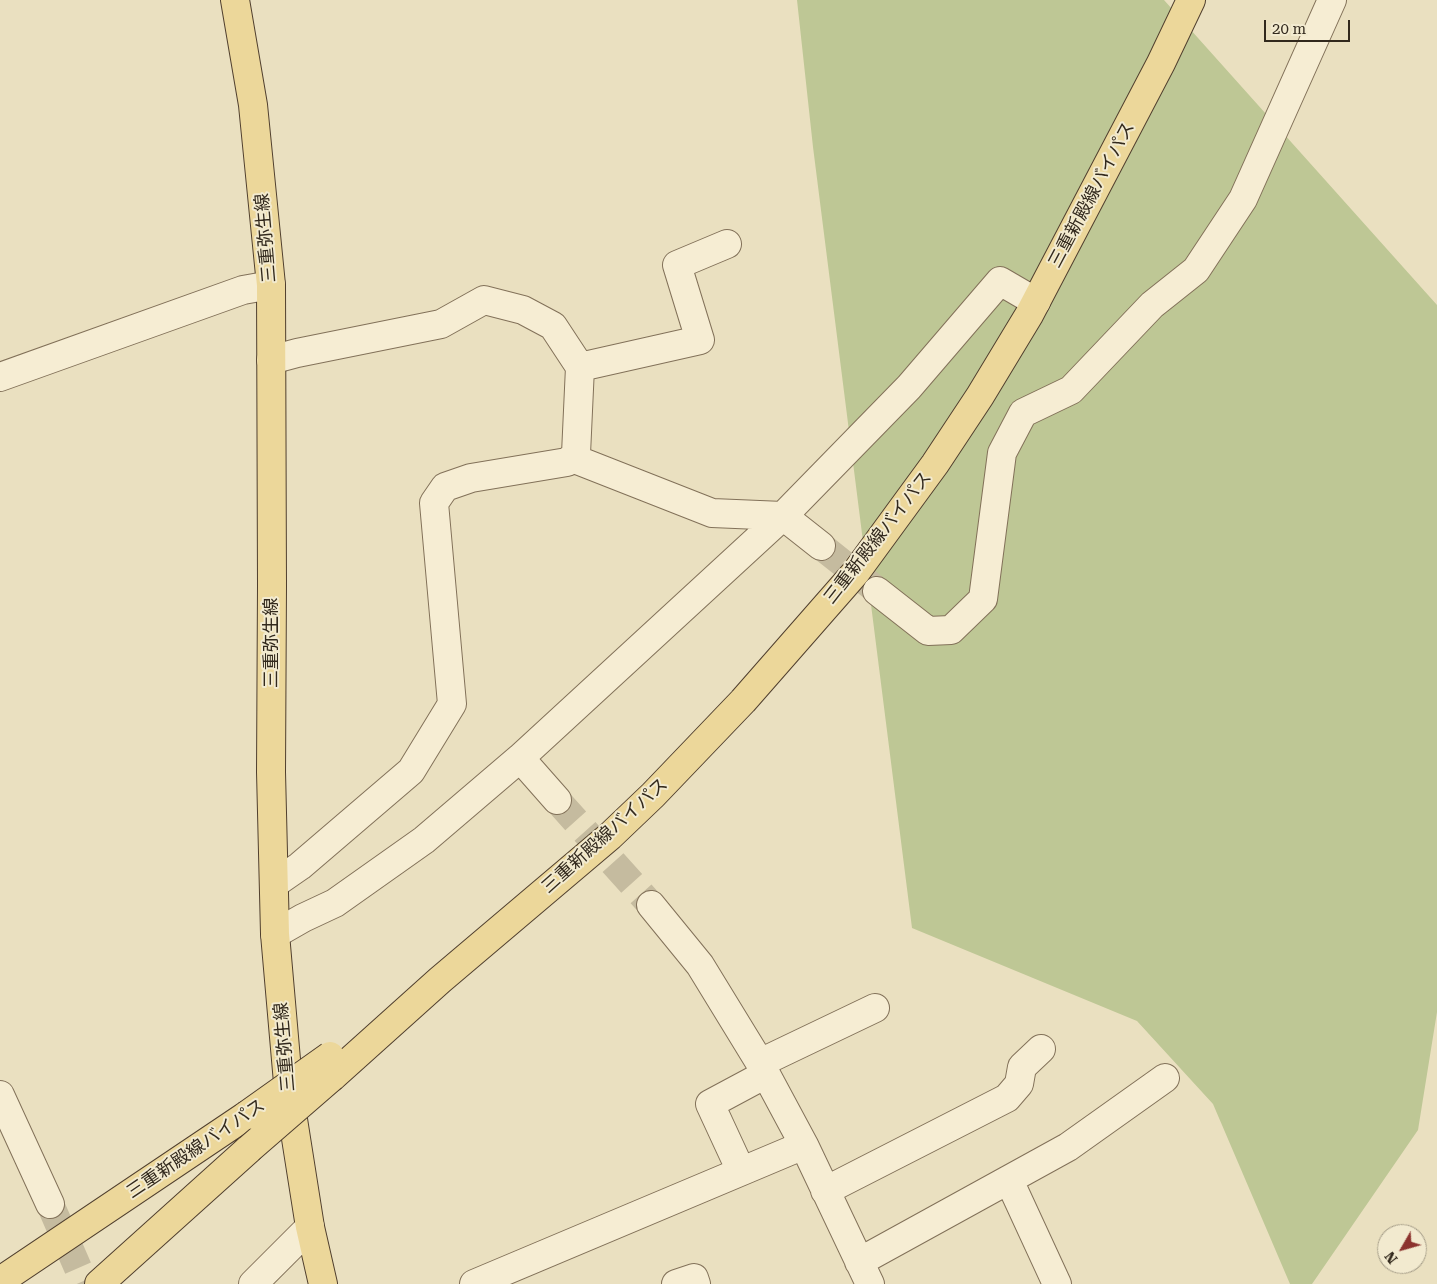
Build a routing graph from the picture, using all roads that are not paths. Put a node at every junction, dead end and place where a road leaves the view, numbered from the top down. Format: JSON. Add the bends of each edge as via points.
{"nodes":[{"id":1,"x":235,"y":0,"type":"edge"},
{"id":2,"x":1191,"y":0,"type":"edge"},
{"id":3,"x":1332,"y":0,"type":"edge"},
{"id":4,"x":727,"y":244,"type":"dead end"},
{"id":5,"x":270,"y":285,"type":"junction"},
{"id":6,"x":1036,"y":302,"type":"junction"},
{"id":7,"x":271,"y":360,"type":"junction"},
{"id":8,"x":580,"y":367,"type":"junction"},
{"id":9,"x":0,"y":376,"type":"edge"},
{"id":10,"x":572,"y":458,"type":"junction"},
{"id":11,"x":783,"y":516,"type":"junction"},
{"id":12,"x":821,"y":546,"type":"tunnel mouth"},
{"id":13,"x":877,"y":590,"type":"tunnel mouth"},
{"id":14,"x":520,"y":758,"type":"junction"},
{"id":15,"x":557,"y":800,"type":"tunnel mouth"},
{"id":16,"x":274,"y":884,"type":"junction"},
{"id":17,"x":651,"y":905,"type":"tunnel mouth"},
{"id":18,"x":275,"y":934,"type":"junction"},
{"id":19,"x":875,"y":1008,"type":"dead end"},
{"id":20,"x":1042,"y":1048,"type":"dead end"},
{"id":21,"x":331,"y":1066,"type":"junction"},
{"id":22,"x":763,"y":1068,"type":"junction"},
{"id":23,"x":1164,"y":1078,"type":"dead end"},
{"id":24,"x":0,"y":1095,"type":"edge"},
{"id":25,"x":804,"y":1144,"type":"junction"},
{"id":26,"x":741,"y":1171,"type":"junction"},
{"id":27,"x":1008,"y":1180,"type":"junction"},
{"id":28,"x":825,"y":1191,"type":"junction"},
{"id":29,"x":50,"y":1204,"type":"tunnel mouth"},
{"id":30,"x":310,"y":1227,"type":"junction"},
{"id":31,"x":864,"y":1273,"type":"edge"},
{"id":32,"x":0,"y":1281,"type":"edge"},
{"id":33,"x":100,"y":1284,"type":"edge"},
{"id":34,"x":253,"y":1284,"type":"edge"},
{"id":35,"x":323,"y":1284,"type":"edge"},
{"id":36,"x":474,"y":1284,"type":"edge"},
{"id":37,"x":676,"y":1284,"type":"edge"},
{"id":38,"x":696,"y":1284,"type":"edge"},
{"id":39,"x":1057,"y":1284,"type":"edge"}],
"edges":[{"from":1,"to":5,"type":"main road","name":"三重弥生線","via":[[253,105]]},
{"from":2,"to":6,"type":"main road","name":"三重新殿線バイパス"},
{"from":3,"to":13,"type":"street","via":[[1243,200],[1196,270],[1152,305],[1071,390],[1023,413],[1002,453],[983,599],[951,630],[928,632]]},
{"from":4,"to":8,"type":"street","via":[[677,266],[700,340]]},
{"from":5,"to":7,"type":"main road","name":"三重弥生線"},
{"from":5,"to":9,"type":"street","via":[[243,290]]},
{"from":6,"to":11,"type":"street","via":[[1000,281],[909,387]]},
{"from":6,"to":21,"type":"main road","name":"三重新殿線バイパス","via":[[930,472],[856,572],[750,694],[610,836],[440,980]]},
{"from":7,"to":8,"type":"street","via":[[441,324],[484,300],[523,310],[554,326]]},
{"from":7,"to":16,"type":"main road","name":"三重弥生線"},
{"from":8,"to":10,"type":"street","via":[[576,454]]},
{"from":10,"to":11,"type":"street","via":[[712,513]]},
{"from":10,"to":16,"type":"street","via":[[567,462],[472,478],[445,487],[434,503],[452,704],[411,771],[300,866]]},
{"from":11,"to":12,"type":"street"},
{"from":11,"to":14,"type":"street"},
{"from":14,"to":15,"type":"street"},
{"from":14,"to":18,"type":"street","via":[[416,846],[335,903]]},
{"from":16,"to":18,"type":"main road","name":"三重弥生線"},
{"from":17,"to":22,"type":"street","via":[[700,965]]},
{"from":18,"to":30,"type":"main road","name":"三重弥生線","via":[[288,1094]]},
{"from":19,"to":22,"type":"street"},
{"from":20,"to":28,"type":"street","via":[[1022,1067],[1019,1084],[1007,1098]]},
{"from":21,"to":32,"type":"main road","name":"三重新殿線バイパス","bridge":true,"via":[[247,1115]]},
{"from":21,"to":33,"type":"main road","name":"三重新殿線バイパス","bridge":true,"via":[[249,1150]]},
{"from":22,"to":25,"type":"street"},
{"from":22,"to":26,"type":"street","via":[[710,1104]]},
{"from":23,"to":27,"type":"street","via":[[1068,1147]]},
{"from":24,"to":29,"type":"street"},
{"from":25,"to":26,"type":"street"},
{"from":25,"to":28,"type":"street"},
{"from":26,"to":36,"type":"street"},
{"from":27,"to":31,"type":"street"},
{"from":27,"to":39,"type":"street"},
{"from":28,"to":31,"type":"street"},
{"from":30,"to":34,"type":"street"},
{"from":30,"to":35,"type":"main road","name":"三重弥生線"},
{"from":37,"to":38,"type":"street","via":[[694,1278]]}]}
